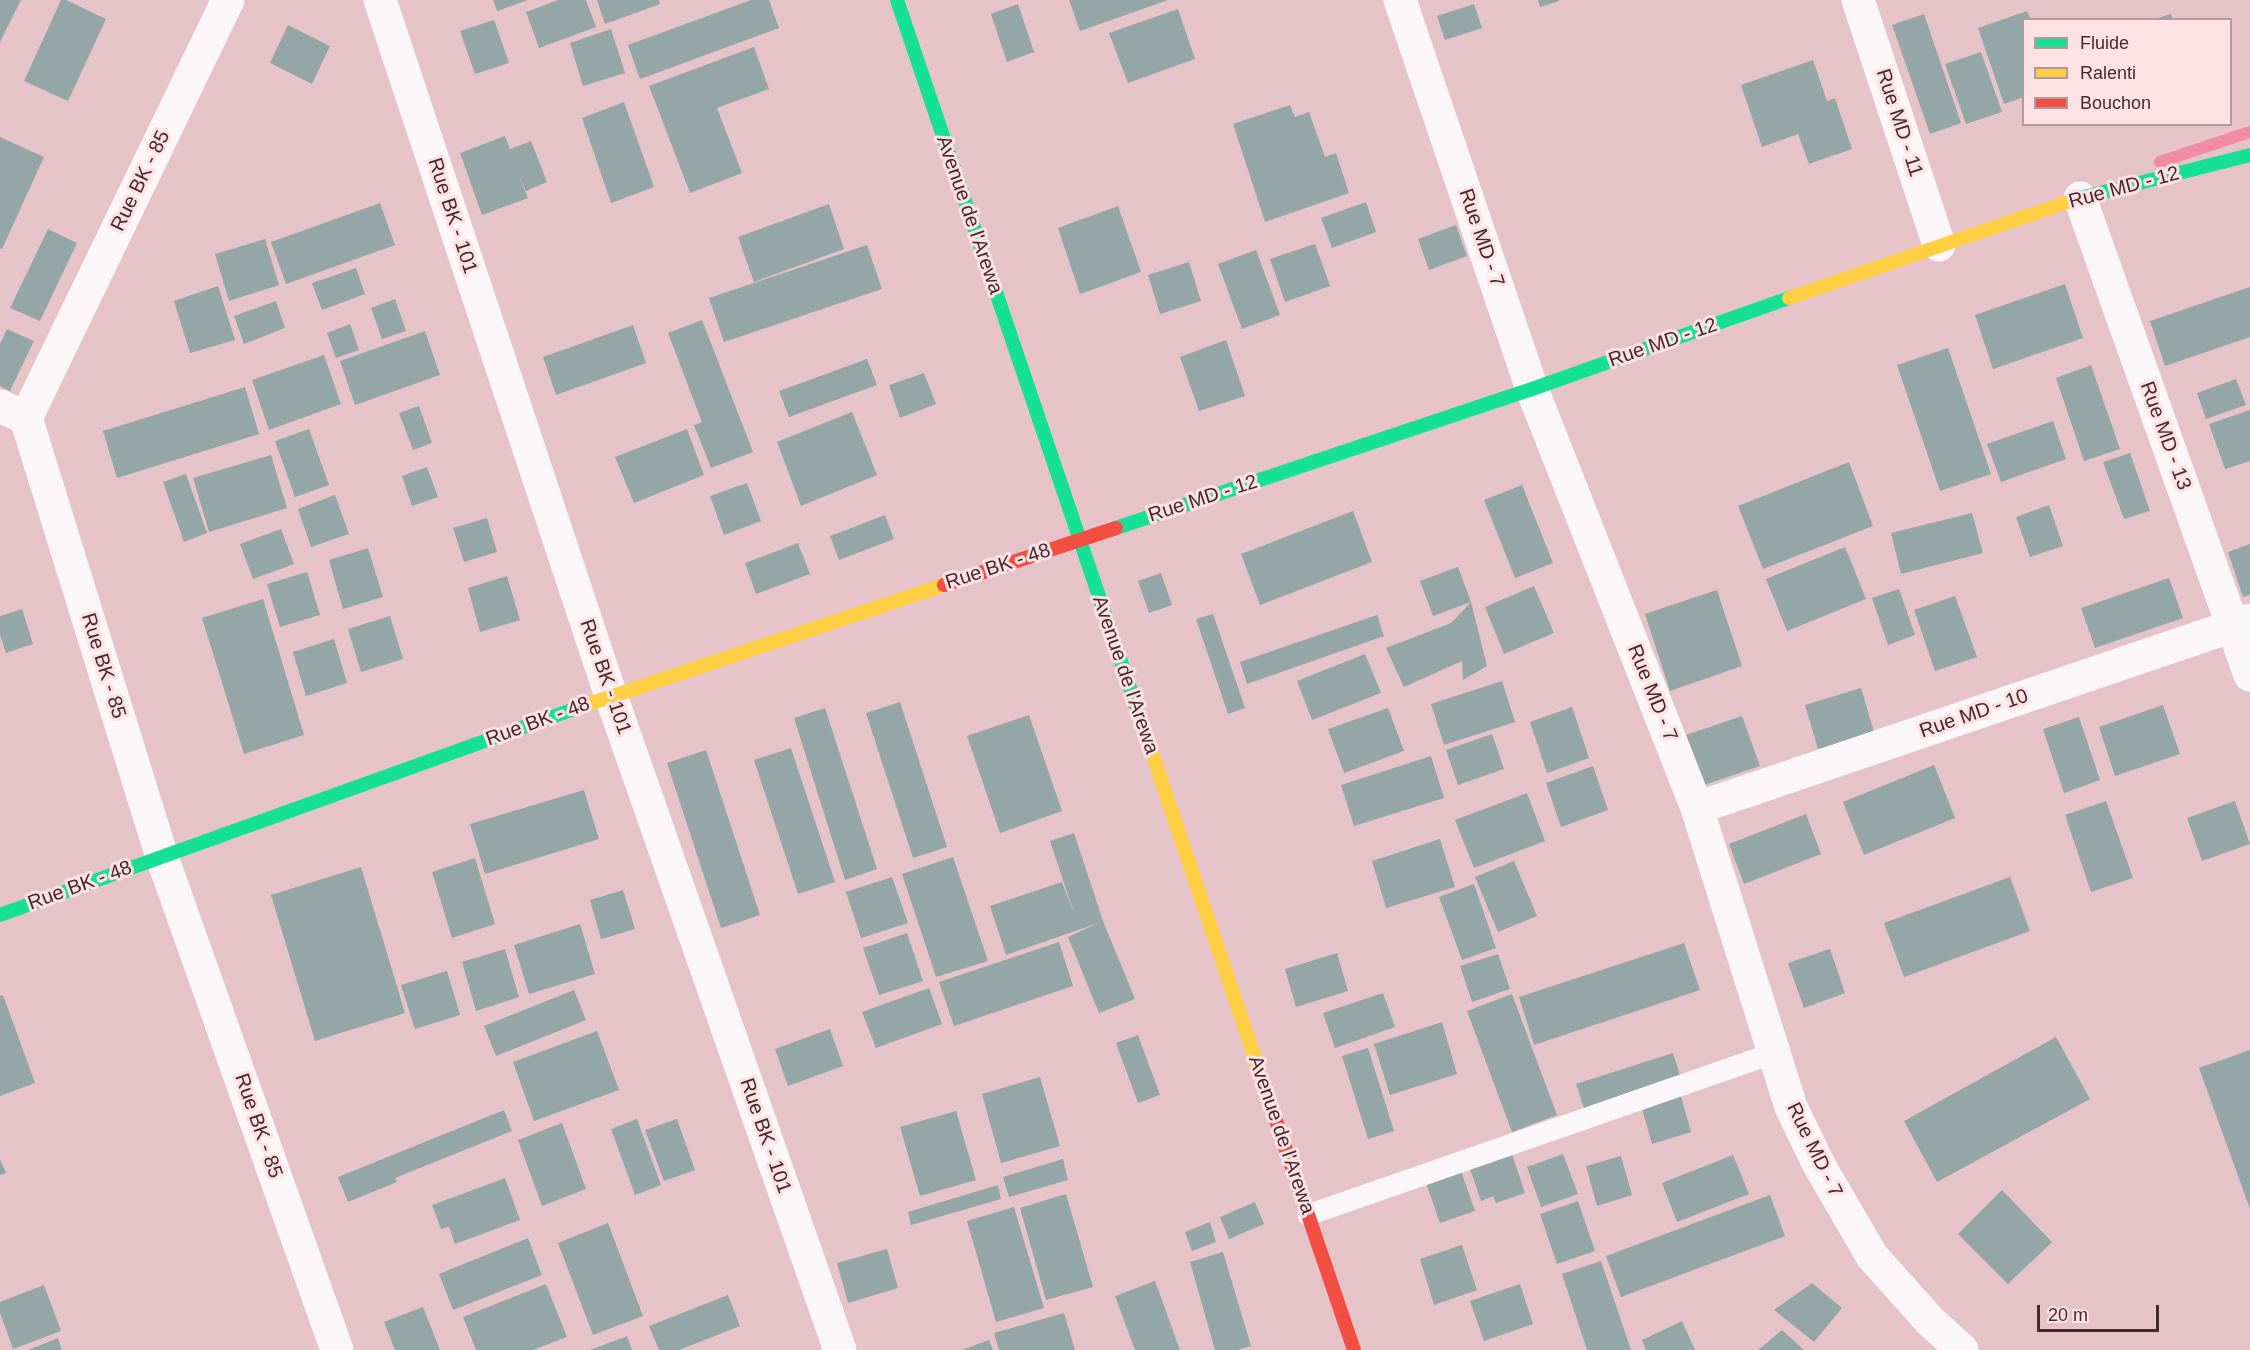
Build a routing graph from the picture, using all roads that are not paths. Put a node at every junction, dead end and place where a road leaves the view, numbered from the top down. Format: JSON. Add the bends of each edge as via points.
{"nodes":[{"id":1,"x":228,"y":0,"type":"edge"},
{"id":2,"x":380,"y":0,"type":"edge"},
{"id":3,"x":897,"y":0,"type":"edge"},
{"id":4,"x":1400,"y":0,"type":"edge"},
{"id":5,"x":1858,"y":0,"type":"edge"},
{"id":6,"x":2250,"y":155,"type":"edge"},
{"id":7,"x":2080,"y":198,"type":"junction"},
{"id":8,"x":1939,"y":245,"type":"junction"},
{"id":9,"x":1532,"y":389,"type":"junction"},
{"id":10,"x":13,"y":412,"type":"edge"},
{"id":11,"x":1079,"y":540,"type":"junction"},
{"id":12,"x":2242,"y":622,"type":"edge"},
{"id":13,"x":2250,"y":675,"type":"edge"},
{"id":14,"x":610,"y":696,"type":"junction"},
{"id":15,"x":1697,"y":808,"type":"junction"},
{"id":16,"x":162,"y":857,"type":"junction"},
{"id":17,"x":0,"y":915,"type":"edge"},
{"id":18,"x":1774,"y":1053,"type":"junction"},
{"id":19,"x":1308,"y":1215,"type":"junction"},
{"id":20,"x":337,"y":1350,"type":"edge"},
{"id":21,"x":840,"y":1350,"type":"edge"},
{"id":22,"x":1354,"y":1350,"type":"edge"},
{"id":23,"x":1962,"y":1350,"type":"edge"}],
"edges":[{"from":1,"to":10,"type":"street","name":"Rue BK - 85"},
{"from":2,"to":14,"type":"street","name":"Rue BK - 101"},
{"from":3,"to":11,"type":"street","name":"Avenue de l'Arewa"},
{"from":4,"to":9,"type":"street","name":"Rue MD - 7"},
{"from":5,"to":8,"type":"street","name":"Rue MD - 11"},
{"from":6,"to":7,"type":"street","name":"Rue MD - 12"},
{"from":7,"to":8,"type":"street","name":"Rue MD - 12"},
{"from":7,"to":12,"type":"street","name":"Rue MD - 13"},
{"from":8,"to":9,"type":"street","name":"Rue MD - 12"},
{"from":9,"to":11,"type":"street","name":"Rue MD - 12"},
{"from":9,"to":15,"type":"street","name":"Rue MD - 7"},
{"from":10,"to":16,"type":"street","name":"Rue BK - 85"},
{"from":11,"to":14,"type":"street","name":"Rue BK - 48"},
{"from":11,"to":19,"type":"street","name":"Avenue de l'Arewa"},
{"from":12,"to":13,"type":"street","name":"Rue MD - 13"},
{"from":12,"to":15,"type":"street","name":"Rue MD - 10"},
{"from":14,"to":16,"type":"street","name":"Rue BK - 48"},
{"from":14,"to":21,"type":"street","name":"Rue BK - 101"},
{"from":15,"to":18,"type":"street","name":"Rue MD - 7"},
{"from":16,"to":17,"type":"street","name":"Rue BK - 48"},
{"from":16,"to":20,"type":"street","name":"Rue BK - 85"},
{"from":18,"to":19,"type":"lane"},
{"from":18,"to":23,"type":"street","name":"Rue MD - 7","via":[[1791,1107],[1814,1156],[1872,1256],[1930,1322]]},
{"from":19,"to":22,"type":"street","name":"Avenue de l'Arewa"}]}
